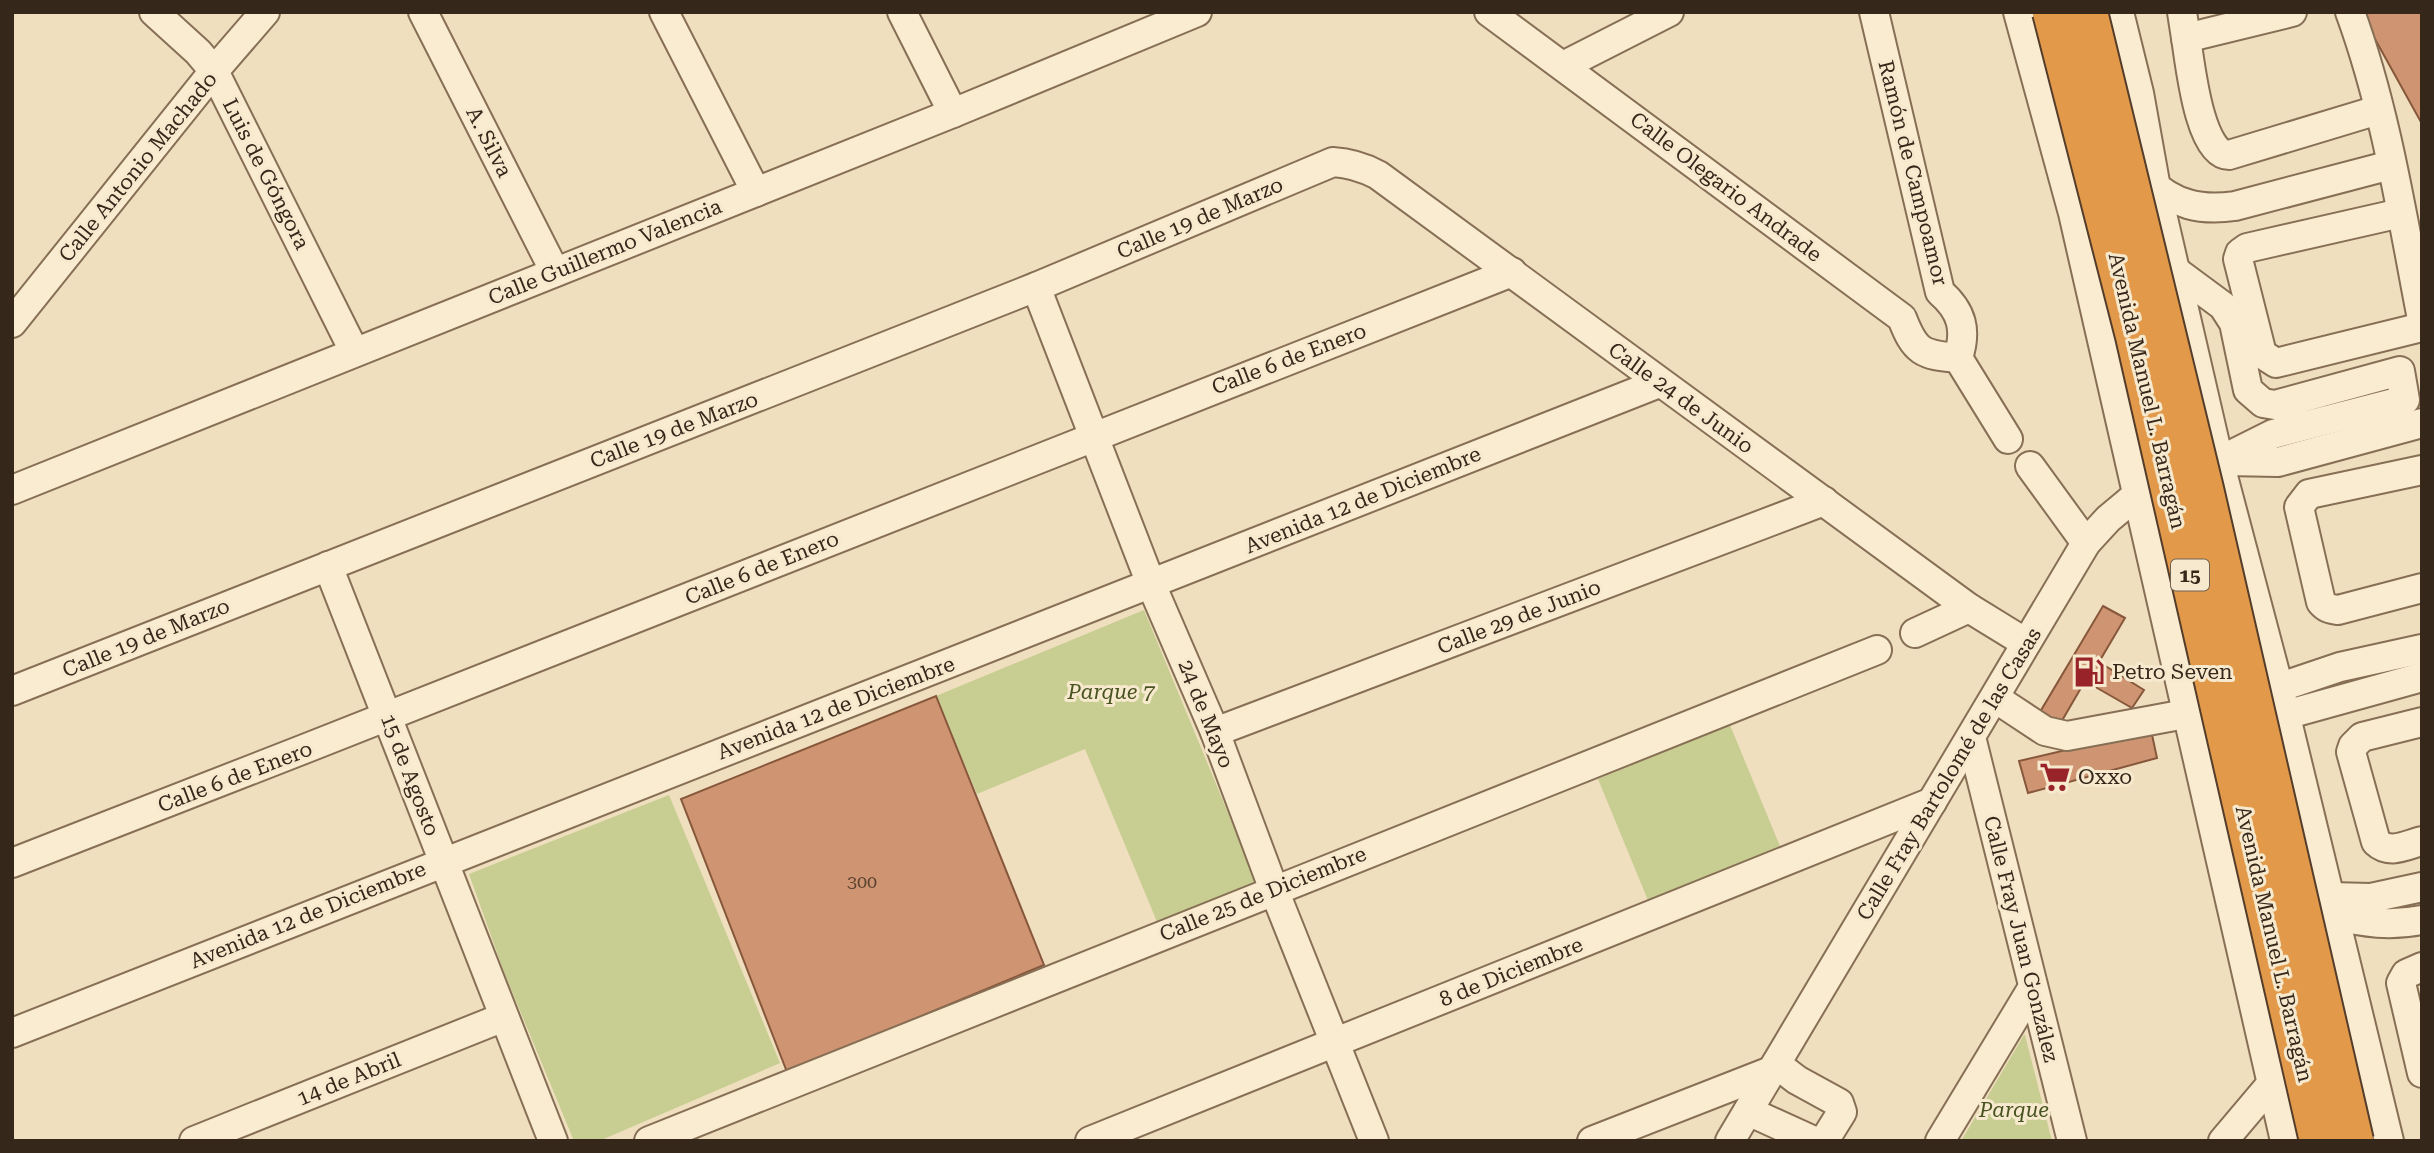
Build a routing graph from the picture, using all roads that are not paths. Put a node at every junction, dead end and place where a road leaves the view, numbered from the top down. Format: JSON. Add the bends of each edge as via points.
{"nodes":[{"id":1,"x":155,"y":12,"type":"edge"},
{"id":2,"x":265,"y":12,"type":"edge"},
{"id":3,"x":423,"y":12,"type":"edge"},
{"id":4,"x":664,"y":12,"type":"edge"},
{"id":5,"x":902,"y":12,"type":"edge"},
{"id":6,"x":1197,"y":12,"type":"edge"},
{"id":7,"x":1489,"y":12,"type":"edge"},
{"id":8,"x":1670,"y":12,"type":"edge"},
{"id":9,"x":1874,"y":12,"type":"edge"},
{"id":10,"x":2018,"y":12,"type":"edge"},
{"id":11,"x":2052,"y":12,"type":"edge"},
{"id":12,"x":2088,"y":12,"type":"edge"},
{"id":13,"x":2119,"y":12,"type":"edge"},
{"id":14,"x":2292,"y":12,"type":"edge"},
{"id":15,"x":2350,"y":12,"type":"edge"},
{"id":16,"x":1146,"y":22,"type":"edge"},
{"id":17,"x":2184,"y":25,"type":"edge"},
{"id":18,"x":1563,"y":66,"type":"junction"},
{"id":19,"x":214,"y":71,"type":"junction"},
{"id":20,"x":2139,"y":93,"type":"junction"},
{"id":21,"x":2378,"y":110,"type":"junction"},
{"id":22,"x":953,"y":113,"type":"junction"},
{"id":23,"x":2048,"y":127,"type":"junction"},
{"id":24,"x":1333,"y":162,"type":"joint"},
{"id":25,"x":2391,"y":164,"type":"junction"},
{"id":26,"x":2157,"y":188,"type":"junction"},
{"id":27,"x":756,"y":192,"type":"junction"},
{"id":28,"x":2073,"y":213,"type":"junction"},
{"id":29,"x":2401,"y":213,"type":"junction"},
{"id":30,"x":555,"y":272,"type":"junction"},
{"id":31,"x":1512,"y":272,"type":"junction"},
{"id":32,"x":2177,"y":272,"type":"junction"},
{"id":33,"x":1036,"y":287,"type":"junction"},
{"id":34,"x":1940,"y":292,"type":"junction"},
{"id":35,"x":1902,"y":318,"type":"junction"},
{"id":36,"x":2422,"y":319,"type":"edge"},
{"id":37,"x":12,"y":323,"type":"edge"},
{"id":38,"x":2422,"y":327,"type":"edge"},
{"id":39,"x":354,"y":351,"type":"junction"},
{"id":40,"x":1958,"y":358,"type":"junction"},
{"id":41,"x":1659,"y":383,"type":"junction"},
{"id":42,"x":2422,"y":423,"type":"edge"},
{"id":43,"x":1094,"y":435,"type":"junction"},
{"id":44,"x":2008,"y":439,"type":"dead end"},
{"id":45,"x":2219,"y":461,"type":"junction"},
{"id":46,"x":2030,"y":466,"type":"dead end"},
{"id":47,"x":2422,"y":470,"type":"edge"},
{"id":48,"x":12,"y":490,"type":"edge"},
{"id":49,"x":2138,"y":494,"type":"junction"},
{"id":50,"x":1824,"y":501,"type":"junction"},
{"id":51,"x":2086,"y":544,"type":"junction"},
{"id":52,"x":328,"y":566,"type":"junction"},
{"id":53,"x":1151,"y":584,"type":"junction"},
{"id":54,"x":2422,"y":588,"type":"edge"},
{"id":55,"x":1969,"y":608,"type":"junction"},
{"id":56,"x":1915,"y":633,"type":"dead end"},
{"id":57,"x":2026,"y":643,"type":"junction"},
{"id":58,"x":2422,"y":649,"type":"edge"},
{"id":59,"x":1877,"y":650,"type":"dead end"},
{"id":60,"x":2422,"y":677,"type":"edge"},
{"id":61,"x":12,"y":691,"type":"edge"},
{"id":62,"x":1995,"y":698,"type":"junction"},
{"id":63,"x":2282,"y":702,"type":"junction"},
{"id":64,"x":2188,"y":714,"type":"junction"},
{"id":65,"x":388,"y":717,"type":"junction"},
{"id":66,"x":2422,"y":722,"type":"edge"},
{"id":67,"x":1215,"y":732,"type":"junction"},
{"id":68,"x":1971,"y":737,"type":"junction"},
{"id":69,"x":2295,"y":762,"type":"junction"},
{"id":70,"x":2200,"y":774,"type":"junction"},
{"id":71,"x":1932,"y":802,"type":"junction"},
{"id":72,"x":2422,"y":841,"type":"edge"},
{"id":73,"x":443,"y":861,"type":"junction"},
{"id":74,"x":12,"y":863,"type":"edge"},
{"id":75,"x":2422,"y":887,"type":"edge"},
{"id":76,"x":1274,"y":890,"type":"junction"},
{"id":77,"x":2332,"y":906,"type":"junction"},
{"id":78,"x":2422,"y":920,"type":"edge"},
{"id":79,"x":2422,"y":967,"type":"edge"},
{"id":80,"x":2033,"y":988,"type":"junction"},
{"id":81,"x":504,"y":1017,"type":"junction"},
{"id":82,"x":12,"y":1033,"type":"edge"},
{"id":83,"x":1335,"y":1043,"type":"junction"},
{"id":84,"x":1774,"y":1068,"type":"junction"},
{"id":85,"x":2422,"y":1073,"type":"edge"},
{"id":86,"x":2272,"y":1083,"type":"junction"},
{"id":87,"x":1748,"y":1111,"type":"junction"},
{"id":88,"x":194,"y":1141,"type":"edge"},
{"id":89,"x":554,"y":1141,"type":"edge"},
{"id":90,"x":649,"y":1141,"type":"edge"},
{"id":91,"x":1090,"y":1141,"type":"edge"},
{"id":92,"x":1374,"y":1141,"type":"edge"},
{"id":93,"x":1592,"y":1141,"type":"edge"},
{"id":94,"x":1730,"y":1141,"type":"edge"},
{"id":95,"x":1814,"y":1141,"type":"edge"},
{"id":96,"x":1824,"y":1141,"type":"edge"},
{"id":97,"x":1940,"y":1141,"type":"edge"},
{"id":98,"x":2072,"y":1141,"type":"edge"},
{"id":99,"x":2222,"y":1141,"type":"edge"},
{"id":100,"x":2285,"y":1141,"type":"edge"},
{"id":101,"x":2319,"y":1141,"type":"edge"},
{"id":102,"x":2354,"y":1141,"type":"edge"},
{"id":103,"x":2389,"y":1141,"type":"edge"}],
"edges":[{"from":1,"to":19,"type":"street","name":"Luis de Góngora"},
{"from":2,"to":19,"type":"street","name":"Calle Antonio Machado"},
{"from":3,"to":30,"type":"street","name":"A. Silva"},
{"from":4,"to":27,"type":"street"},
{"from":5,"to":22,"type":"street"},
{"from":6,"to":16,"type":"street","name":"Calle Guillermo Valencia"},
{"from":7,"to":18,"type":"street","name":"Calle Olegario Andrade"},
{"from":8,"to":18,"type":"street"},
{"from":9,"to":34,"type":"street","name":"Ramón de Campoamor"},
{"from":10,"to":23,"type":"street"},
{"from":11,"to":101,"type":"highway","name":"Avenida Manuel L. Barragán","number":"15","bridge":true,"via":[[2135,336]]},
{"from":12,"to":102,"type":"highway","name":"Avenida Manuel L. Barragán","number":"15","bridge":true},
{"from":13,"to":20,"type":"street"},
{"from":14,"to":17,"type":"street"},
{"from":15,"to":21,"type":"street"},
{"from":16,"to":22,"type":"street","name":"Calle Guillermo Valencia"},
{"from":17,"to":21,"type":"street","via":[[2208,139],[2222,155]]},
{"from":18,"to":35,"type":"street","name":"Calle Olegario Andrade"},
{"from":19,"to":37,"type":"street","name":"Calle Antonio Machado"},
{"from":19,"to":39,"type":"street","name":"Luis de Góngora"},
{"from":20,"to":23,"type":"street","via":[[2120,122],[2096,135],[2080,136]]},
{"from":20,"to":26,"type":"street"},
{"from":21,"to":25,"type":"street"},
{"from":22,"to":27,"type":"street","name":"Calle Guillermo Valencia"},
{"from":23,"to":28,"type":"street"},
{"from":24,"to":31,"type":"street","name":"Calle 24 de Junio","via":[[1363,167],[1378,175]]},
{"from":24,"to":33,"type":"street","name":"Calle 19 de Marzo"},
{"from":25,"to":26,"type":"street","via":[[2211,209],[2190,206]]},
{"from":25,"to":29,"type":"street"},
{"from":26,"to":28,"type":"street","via":[[2133,170],[2106,168],[2081,189]]},
{"from":26,"to":32,"type":"street"},
{"from":27,"to":30,"type":"street","name":"Calle Guillermo Valencia"},
{"from":28,"to":49,"type":"street"},
{"from":29,"to":36,"type":"street"},
{"from":29,"to":38,"type":"street","via":[[2247,247],[2238,259],[2262,354],[2271,362]]},
{"from":30,"to":39,"type":"street","name":"Calle Guillermo Valencia"},
{"from":31,"to":41,"type":"street","name":"Calle 24 de Junio"},
{"from":31,"to":43,"type":"street","name":"Calle 6 de Enero"},
{"from":32,"to":45,"type":"street"},
{"from":32,"to":45,"type":"street","name":"Calle Fray Bartolomé de las Casas","via":[[2223,306],[2234,323],[2248,390],[2263,403],[2275,405],[2400,371],[2406,400],[2273,434]]},
{"from":33,"to":43,"type":"street","name":"24 de Mayo"},
{"from":33,"to":52,"type":"street","name":"Calle 19 de Marzo"},
{"from":34,"to":35,"type":"street","via":[[1923,298]]},
{"from":34,"to":40,"type":"street","name":"Ramón de Campoamor","via":[[1960,320],[1964,338]]},
{"from":35,"to":40,"type":"street","name":"Calle Olegario Andrade","via":[[1910,340],[1922,351]]},
{"from":39,"to":48,"type":"street","name":"Calle Guillermo Valencia"},
{"from":40,"to":44,"type":"street"},
{"from":41,"to":50,"type":"street","name":"Calle 24 de Junio"},
{"from":41,"to":53,"type":"street","name":"Avenida 12 de Diciembre"},
{"from":42,"to":45,"type":"street","via":[[2278,462]]},
{"from":43,"to":53,"type":"street","name":"24 de Mayo"},
{"from":43,"to":65,"type":"street","name":"Calle 6 de Enero"},
{"from":45,"to":49,"type":"street","name":"Calle Fray Bartolomé de las Casas"},
{"from":45,"to":63,"type":"street"},
{"from":46,"to":51,"type":"street"},
{"from":47,"to":54,"type":"street","via":[[2309,494],[2299,507],[2324,606],[2338,610]]},
{"from":49,"to":51,"type":"street","name":"Calle Fray Bartolomé de las Casas"},
{"from":49,"to":64,"type":"street"},
{"from":50,"to":55,"type":"street","name":"Calle 24 de Junio"},
{"from":50,"to":67,"type":"street","name":"Calle 29 de Junio"},
{"from":51,"to":57,"type":"street","name":"Calle Fray Bartolomé de las Casas"},
{"from":52,"to":61,"type":"street","name":"Calle 19 de Marzo"},
{"from":52,"to":65,"type":"street","name":"15 de Agosto"},
{"from":53,"to":67,"type":"street","name":"24 de Mayo"},
{"from":53,"to":73,"type":"street","name":"Avenida 12 de Diciembre"},
{"from":55,"to":56,"type":"street"},
{"from":55,"to":57,"type":"street","name":"Calle 24 de Junio"},
{"from":57,"to":62,"type":"street","name":"Calle Fray Bartolomé de las Casas"},
{"from":58,"to":63,"type":"street","via":[[2340,667]]},
{"from":59,"to":76,"type":"street","name":"Calle 25 de Diciembre"},
{"from":60,"to":63,"type":"street"},
{"from":62,"to":64,"type":"street","via":[[2039,727],[2067,736]]},
{"from":62,"to":68,"type":"street","name":"Calle Fray Bartolomé de las Casas"},
{"from":63,"to":64,"type":"street"},
{"from":63,"to":69,"type":"street"},
{"from":64,"to":70,"type":"street"},
{"from":65,"to":73,"type":"street","name":"15 de Agosto"},
{"from":65,"to":74,"type":"street","name":"Calle 6 de Enero"},
{"from":66,"to":72,"type":"street","via":[[2361,737],[2351,752],[2376,842],[2392,849]]},
{"from":67,"to":76,"type":"street","name":"24 de Mayo"},
{"from":68,"to":71,"type":"street","name":"Calle Fray Bartolomé de las Casas"},
{"from":68,"to":80,"type":"street","name":"Calle Fray Juan González"},
{"from":69,"to":70,"type":"street","via":[[2266,743],[2234,743],[2218,749]]},
{"from":69,"to":77,"type":"street"},
{"from":70,"to":86,"type":"street"},
{"from":71,"to":83,"type":"street","name":"8 de Diciembre"},
{"from":71,"to":84,"type":"street","name":"Calle Fray Bartolomé de las Casas"},
{"from":73,"to":81,"type":"street","name":"15 de Agosto"},
{"from":73,"to":82,"type":"street","name":"Avenida 12 de Diciembre"},
{"from":75,"to":77,"type":"street"},
{"from":76,"to":83,"type":"street","name":"24 de Mayo"},
{"from":76,"to":90,"type":"street","name":"Calle 25 de Diciembre"},
{"from":77,"to":78,"type":"street","via":[[2372,924]]},
{"from":77,"to":103,"type":"street"},
{"from":79,"to":85,"type":"street","via":[[2406,974],[2401,983]]},
{"from":80,"to":97,"type":"street"},
{"from":80,"to":98,"type":"street","name":"Calle Fray Juan González"},
{"from":81,"to":88,"type":"street","name":"14 de Abril"},
{"from":81,"to":89,"type":"street","name":"15 de Agosto"},
{"from":83,"to":91,"type":"street","name":"8 de Diciembre"},
{"from":83,"to":92,"type":"street","name":"24 de Mayo"},
{"from":84,"to":87,"type":"street","name":"Calle Fray Bartolomé de las Casas"},
{"from":84,"to":93,"type":"street"},
{"from":84,"to":96,"type":"street","via":[[1839,1103],[1842,1112]]},
{"from":86,"to":99,"type":"street"},
{"from":86,"to":100,"type":"street"},
{"from":87,"to":94,"type":"street","name":"Calle Fray Bartolomé de las Casas"},
{"from":87,"to":95,"type":"street"}]}
